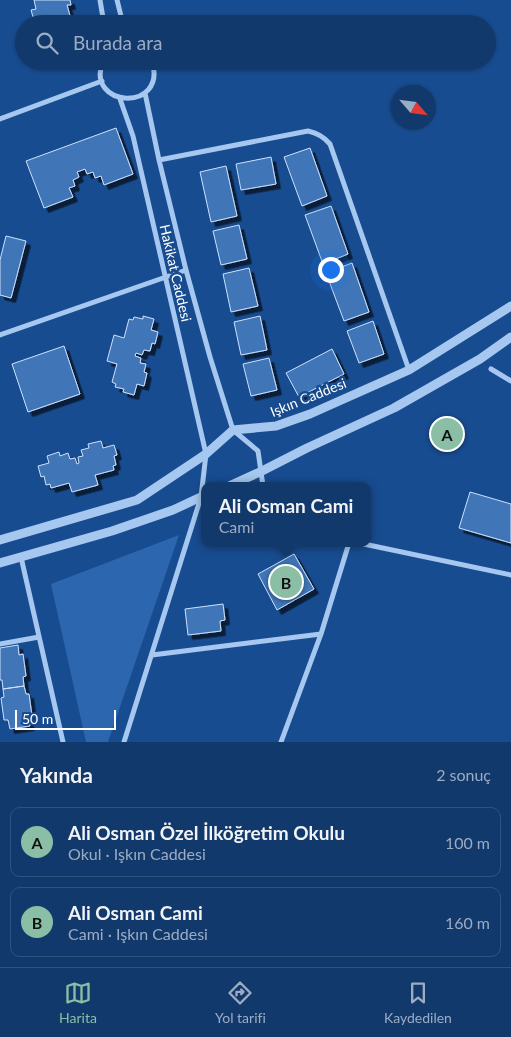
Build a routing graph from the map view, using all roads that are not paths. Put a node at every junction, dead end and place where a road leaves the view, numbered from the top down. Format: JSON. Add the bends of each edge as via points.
{"nodes":[{"id":1,"x":100,"y":0,"type":"edge"},
{"id":2,"x":117,"y":0,"type":"edge"},
{"id":3,"x":102,"y":15,"type":"edge"},
{"id":4,"x":121,"y":15,"type":"edge"},
{"id":5,"x":101,"y":70,"type":"edge"},
{"id":6,"x":154,"y":70,"type":"edge"},
{"id":7,"x":102,"y":81,"type":"junction"},
{"id":8,"x":145,"y":93,"type":"junction"},
{"id":9,"x":120,"y":98,"type":"junction"},
{"id":10,"x":0,"y":119,"type":"edge"},
{"id":11,"x":159,"y":160,"type":"junction"},
{"id":12,"x":186,"y":270,"type":"junction"},
{"id":13,"x":166,"y":278,"type":"junction"},
{"id":14,"x":511,"y":306,"type":"edge"},
{"id":15,"x":0,"y":335,"type":"edge"},
{"id":16,"x":511,"y":337,"type":"edge"},
{"id":17,"x":409,"y":370,"type":"junction"},
{"id":18,"x":491,"y":370,"type":"dead end"},
{"id":19,"x":511,"y":381,"type":"edge"},
{"id":20,"x":233,"y":430,"type":"junction"},
{"id":21,"x":206,"y":454,"type":"junction"},
{"id":22,"x":262,"y":471,"type":"junction"},
{"id":23,"x":204,"y":482,"type":"edge"},
{"id":24,"x":237,"y":482,"type":"edge"},
{"id":25,"x":263,"y":482,"type":"edge"},
{"id":26,"x":201,"y":498,"type":"edge"},
{"id":27,"x":201,"y":503,"type":"edge"},
{"id":28,"x":0,"y":540,"type":"edge"},
{"id":29,"x":371,"y":546,"type":"edge"},
{"id":30,"x":348,"y":547,"type":"edge"},
{"id":31,"x":20,"y":557,"type":"junction"},
{"id":32,"x":0,"y":563,"type":"edge"},
{"id":33,"x":511,"y":575,"type":"edge"},
{"id":34,"x":321,"y":634,"type":"junction"},
{"id":35,"x":39,"y":637,"type":"junction"},
{"id":36,"x":0,"y":644,"type":"edge"},
{"id":37,"x":152,"y":655,"type":"junction"},
{"id":38,"x":62,"y":742,"type":"edge"},
{"id":39,"x":124,"y":742,"type":"edge"},
{"id":40,"x":281,"y":742,"type":"edge"}],
"edges":[{"from":1,"to":3,"type":"street"},
{"from":2,"to":4,"type":"street"},
{"from":5,"to":7,"type":"street"},
{"from":6,"to":8,"type":"street","via":[[151,86]]},
{"from":7,"to":9,"type":"street","name":"Hakikat Caddesi","via":[[112,95]]},
{"from":7,"to":10,"type":"street"},
{"from":8,"to":9,"type":"street","via":[[129,100]]},
{"from":8,"to":11,"type":"street","name":"Hakikat Caddesi"},
{"from":9,"to":13,"type":"street","name":"Hakikat Caddesi","via":[[133,136]]},
{"from":11,"to":12,"type":"street","name":"Hakikat Caddesi"},
{"from":11,"to":17,"type":"street","via":[[308,131],[326,139]]},
{"from":12,"to":13,"type":"street"},
{"from":12,"to":20,"type":"street","name":"Hakikat Caddesi"},
{"from":13,"to":15,"type":"street"},
{"from":13,"to":21,"type":"street","name":"Hakikat Caddesi"},
{"from":14,"to":17,"type":"street","name":"Işkın Caddesi"},
{"from":16,"to":22,"type":"street","via":[[394,408]]},
{"from":17,"to":20,"type":"street","name":"Işkın Caddesi","via":[[276,426]]},
{"from":18,"to":19,"type":"street"},
{"from":20,"to":21,"type":"street"},
{"from":20,"to":22,"type":"street","via":[[258,451]]},
{"from":21,"to":23,"type":"street","name":"Hakikat Caddesi"},
{"from":21,"to":28,"type":"street","via":[[137,500]]},
{"from":22,"to":24,"type":"street"},
{"from":22,"to":25,"type":"street"},
{"from":26,"to":31,"type":"street","via":[[112,531]]},
{"from":27,"to":37,"type":"street","name":"Hakikat Caddesi"},
{"from":29,"to":33,"type":"street"},
{"from":30,"to":34,"type":"street"},
{"from":31,"to":32,"type":"street"},
{"from":31,"to":35,"type":"street"},
{"from":34,"to":37,"type":"street"},
{"from":34,"to":40,"type":"street"},
{"from":35,"to":36,"type":"street"},
{"from":35,"to":38,"type":"street"},
{"from":37,"to":39,"type":"street","name":"Hakikat Caddesi"}]}
